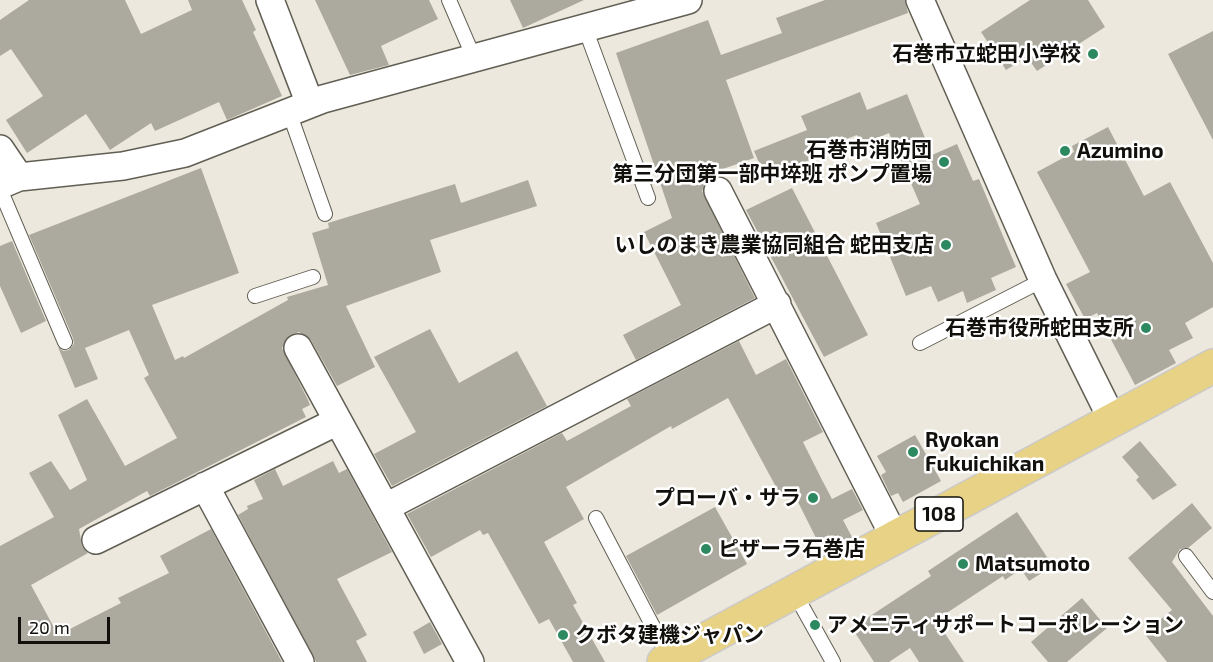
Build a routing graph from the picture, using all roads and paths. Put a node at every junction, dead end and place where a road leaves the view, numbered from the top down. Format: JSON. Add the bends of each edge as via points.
{"nodes":[{"id":1,"x":270,"y":0,"type":"edge"},
{"id":2,"x":448,"y":0,"type":"edge"},
{"id":3,"x":688,"y":0,"type":"edge"},
{"id":4,"x":920,"y":0,"type":"edge"},
{"id":5,"x":585,"y":28,"type":"junction"},
{"id":6,"x":474,"y":58,"type":"junction"},
{"id":7,"x":300,"y":108,"type":"junction"},
{"id":8,"x":0,"y":149,"type":"edge"},
{"id":9,"x":6,"y":184,"type":"edge"},
{"id":10,"x":718,"y":191,"type":"dead end"},
{"id":11,"x":648,"y":198,"type":"dead end"},
{"id":12,"x":325,"y":214,"type":"dead end"},
{"id":13,"x":312,"y":277,"type":"dead end"},
{"id":14,"x":1043,"y":280,"type":"junction"},
{"id":15,"x":255,"y":296,"type":"dead end"},
{"id":16,"x":777,"y":304,"type":"junction"},
{"id":17,"x":65,"y":342,"type":"dead end"},
{"id":18,"x":920,"y":343,"type":"dead end"},
{"id":19,"x":298,"y":348,"type":"dead end"},
{"id":20,"x":1212,"y":369,"type":"edge"},
{"id":21,"x":339,"y":420,"type":"junction"},
{"id":22,"x":1113,"y":421,"type":"junction"},
{"id":23,"x":205,"y":486,"type":"junction"},
{"id":24,"x":386,"y":507,"type":"junction"},
{"id":25,"x":597,"y":518,"type":"dead end"},
{"id":26,"x":895,"y":538,"type":"junction"},
{"id":27,"x":96,"y":540,"type":"dead end"},
{"id":28,"x":1186,"y":556,"type":"dead end"},
{"id":29,"x":794,"y":592,"type":"junction"},
{"id":30,"x":1213,"y":592,"type":"edge"},
{"id":31,"x":679,"y":658,"type":"edge"},
{"id":32,"x":300,"y":662,"type":"edge"},
{"id":33,"x":470,"y":662,"type":"edge"},
{"id":34,"x":833,"y":662,"type":"edge"}],
"edges":[{"from":1,"to":7,"type":"street"},
{"from":2,"to":6,"type":"lane"},
{"from":3,"to":5,"type":"street"},
{"from":4,"to":14,"type":"street"},
{"from":5,"to":6,"type":"street"},
{"from":5,"to":11,"type":"lane"},
{"from":6,"to":7,"type":"street"},
{"from":7,"to":9,"type":"street","via":[[185,153]]},
{"from":7,"to":12,"type":"lane"},
{"from":8,"to":9,"type":"street"},
{"from":9,"to":17,"type":"lane"},
{"from":10,"to":16,"type":"street"},
{"from":13,"to":15,"type":"lane"},
{"from":14,"to":18,"type":"lane"},
{"from":14,"to":22,"type":"street"},
{"from":16,"to":24,"type":"street"},
{"from":16,"to":26,"type":"street"},
{"from":19,"to":21,"type":"street"},
{"from":20,"to":22,"type":"highway","number":"108"},
{"from":21,"to":23,"type":"street"},
{"from":21,"to":24,"type":"street"},
{"from":22,"to":26,"type":"highway","number":"108"},
{"from":23,"to":27,"type":"street"},
{"from":23,"to":32,"type":"street"},
{"from":24,"to":33,"type":"street"},
{"from":25,"to":31,"type":"lane"},
{"from":26,"to":29,"type":"highway","number":"108"},
{"from":28,"to":30,"type":"lane"},
{"from":29,"to":31,"type":"highway","number":"108"},
{"from":29,"to":34,"type":"lane"}]}
